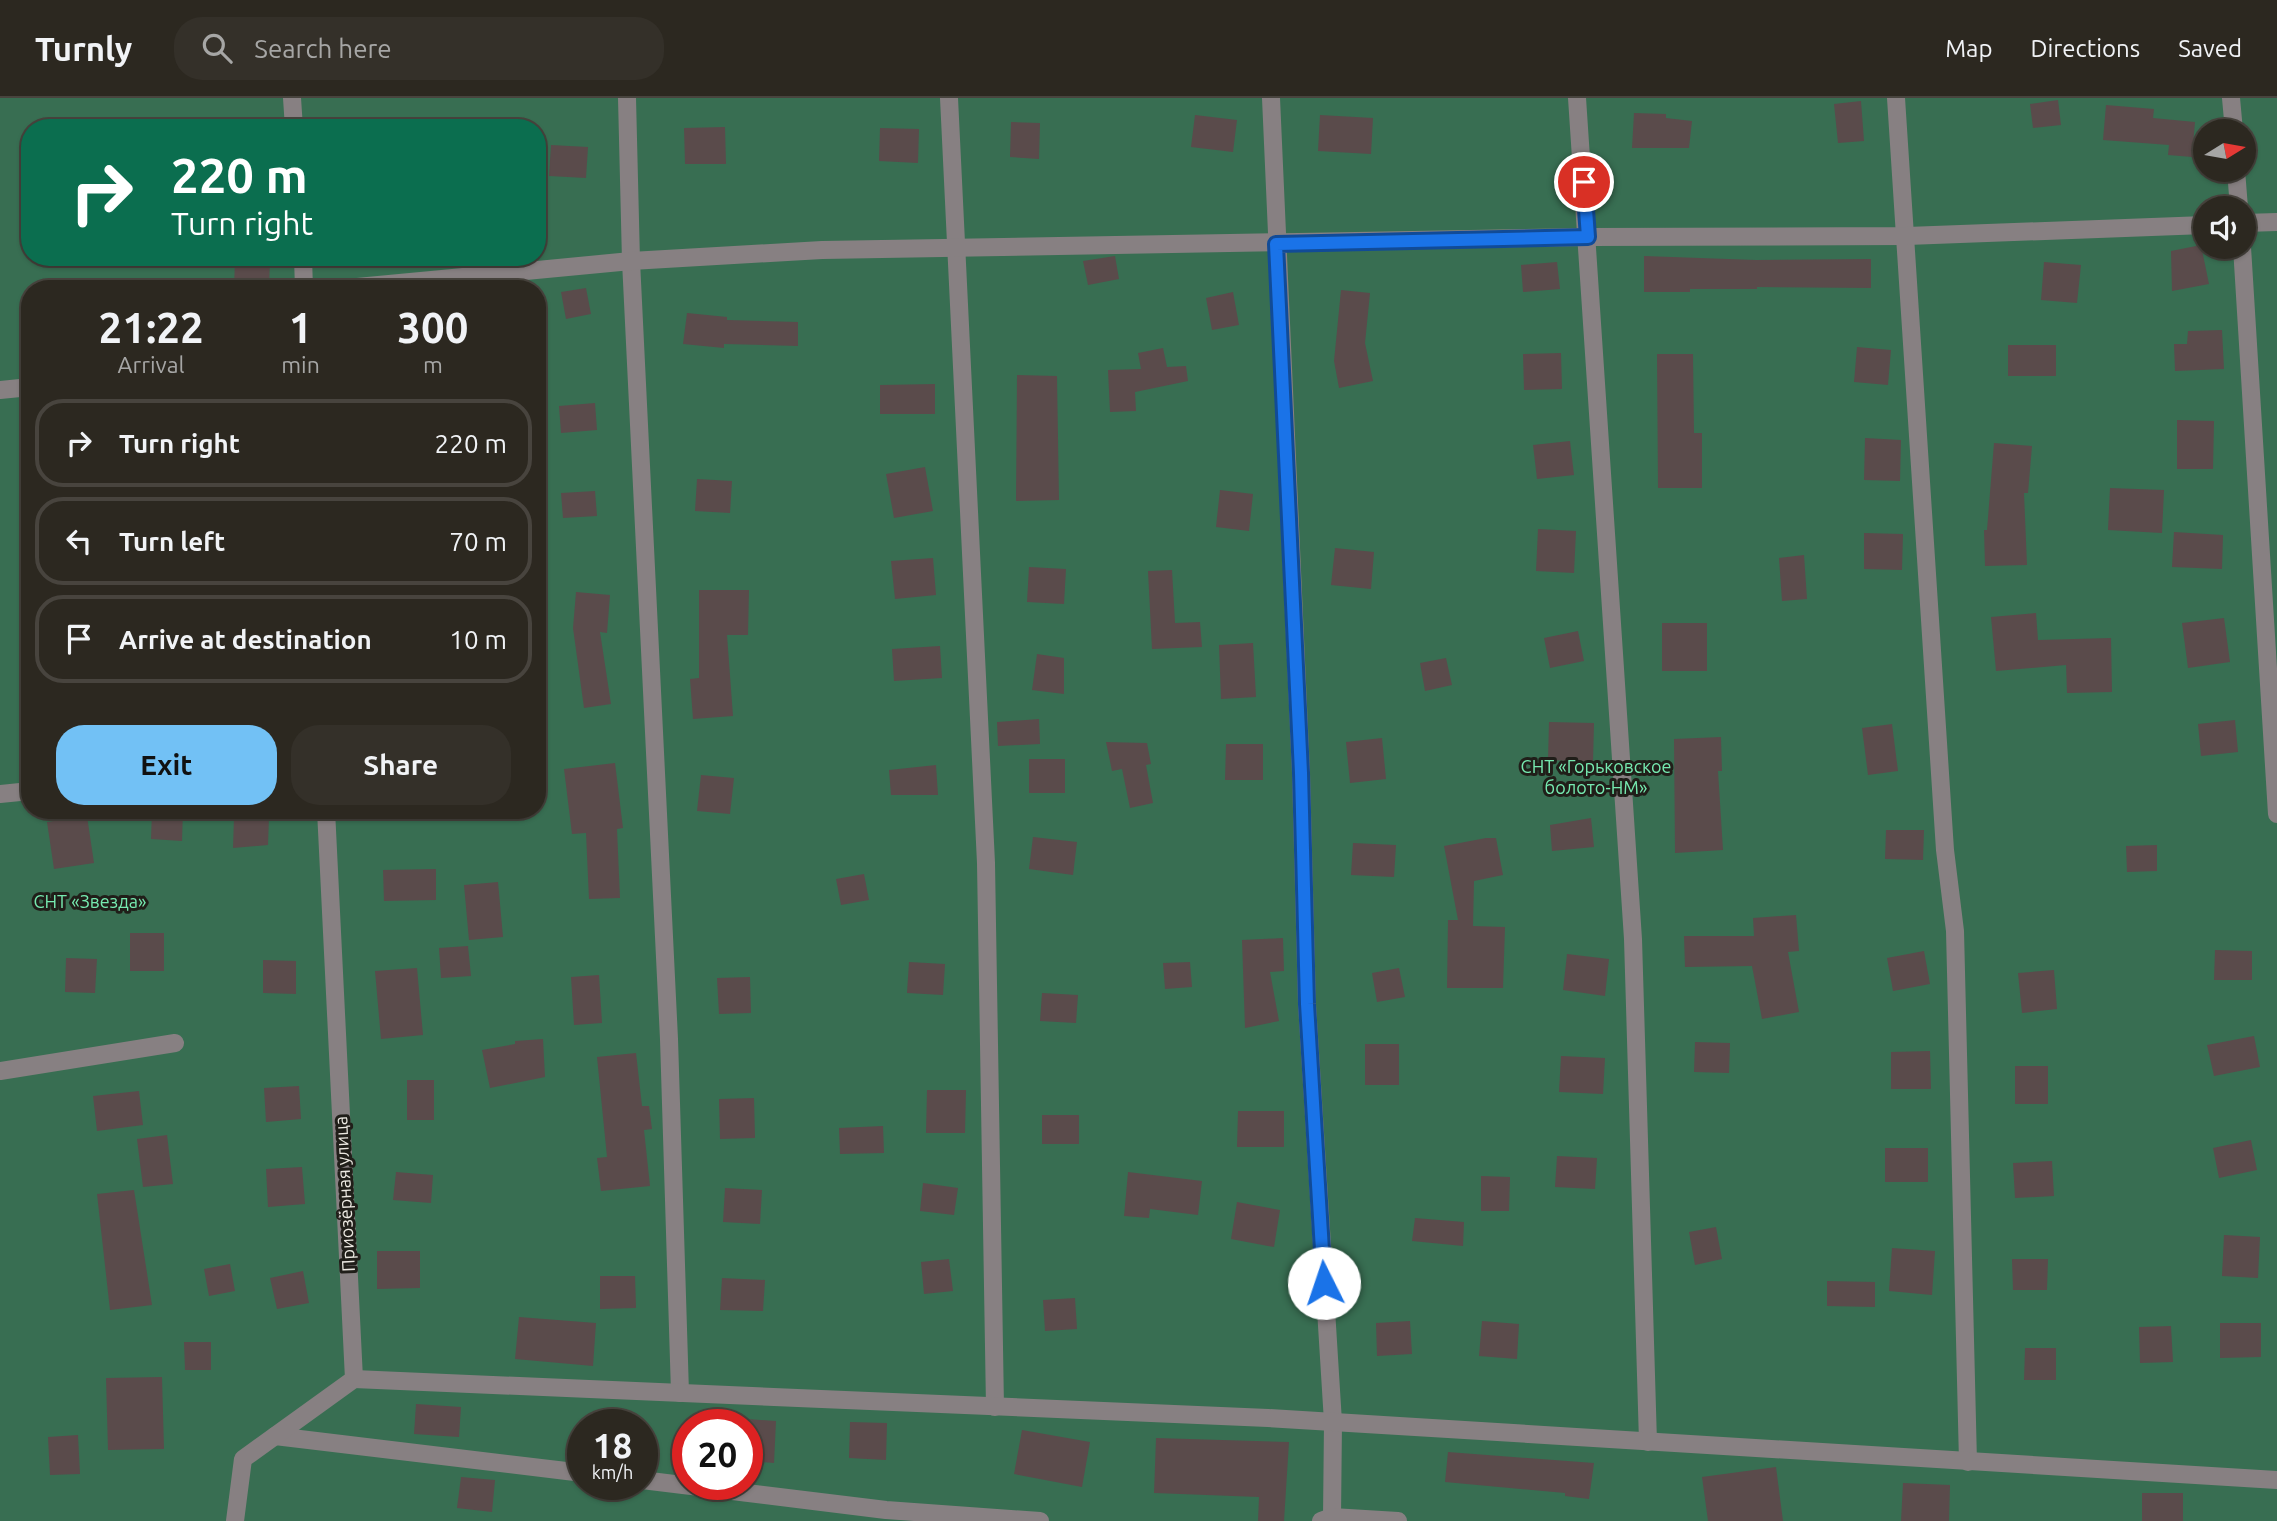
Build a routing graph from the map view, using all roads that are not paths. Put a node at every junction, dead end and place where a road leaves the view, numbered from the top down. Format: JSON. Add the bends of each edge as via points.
{"nodes":[{"id":1,"x":292,"y":98,"type":"edge"},
{"id":2,"x":626,"y":98,"type":"edge"},
{"id":3,"x":949,"y":98,"type":"edge"},
{"id":4,"x":1271,"y":98,"type":"edge"},
{"id":5,"x":1577,"y":98,"type":"edge"},
{"id":6,"x":1896,"y":98,"type":"edge"},
{"id":7,"x":2231,"y":98,"type":"edge"},
{"id":8,"x":293,"y":119,"type":"edge"},
{"id":9,"x":2233,"y":119,"type":"edge"},
{"id":10,"x":2277,"y":222,"type":"edge"},
{"id":11,"x":2256,"y":223,"type":"edge"},
{"id":12,"x":2193,"y":225,"type":"edge"},
{"id":13,"x":1907,"y":236,"type":"junction"},
{"id":14,"x":1588,"y":237,"type":"junction"},
{"id":15,"x":1276,"y":244,"type":"junction"},
{"id":16,"x":958,"y":247,"type":"junction"},
{"id":17,"x":2243,"y":259,"type":"edge"},
{"id":18,"x":631,"y":261,"type":"junction"},
{"id":19,"x":431,"y":280,"type":"edge"},
{"id":20,"x":21,"y":388,"type":"edge"},
{"id":21,"x":0,"y":390,"type":"edge"},
{"id":22,"x":21,"y":792,"type":"edge"},
{"id":23,"x":0,"y":794,"type":"edge"},
{"id":24,"x":2277,"y":814,"type":"edge"},
{"id":25,"x":326,"y":819,"type":"edge"},
{"id":26,"x":175,"y":1043,"type":"dead end"},
{"id":27,"x":0,"y":1070,"type":"edge"},
{"id":28,"x":354,"y":1379,"type":"junction"},
{"id":29,"x":680,"y":1393,"type":"junction"},
{"id":30,"x":995,"y":1406,"type":"junction"},
{"id":31,"x":1332,"y":1422,"type":"junction"},
{"id":32,"x":275,"y":1436,"type":"junction"},
{"id":33,"x":1648,"y":1442,"type":"junction"},
{"id":34,"x":1968,"y":1462,"type":"junction"},
{"id":35,"x":567,"y":1471,"type":"edge"},
{"id":36,"x":2277,"y":1480,"type":"edge"},
{"id":37,"x":658,"y":1482,"type":"edge"},
{"id":38,"x":1326,"y":1519,"type":"edge"},
{"id":39,"x":235,"y":1521,"type":"edge"},
{"id":40,"x":1040,"y":1521,"type":"edge"},
{"id":41,"x":1398,"y":1521,"type":"edge"}],
"edges":[{"from":1,"to":8,"type":"street"},
{"from":2,"to":18,"type":"street"},
{"from":3,"to":16,"type":"street"},
{"from":4,"to":15,"type":"street"},
{"from":5,"to":14,"type":"street"},
{"from":6,"to":13,"type":"street"},
{"from":7,"to":9,"type":"street"},
{"from":10,"to":11,"type":"street"},
{"from":12,"to":13,"type":"street"},
{"from":13,"to":14,"type":"street"},
{"from":13,"to":34,"type":"street","via":[[1945,850],[1955,931]]},
{"from":14,"to":15,"type":"street"},
{"from":14,"to":33,"type":"street","via":[[1633,939]]},
{"from":15,"to":16,"type":"street"},
{"from":15,"to":31,"type":"street","via":[[1307,1004]]},
{"from":16,"to":18,"type":"street"},
{"from":16,"to":30,"type":"street","via":[[986,863]]},
{"from":17,"to":24,"type":"street"},
{"from":18,"to":19,"type":"street"},
{"from":18,"to":29,"type":"street","via":[[669,1039]]},
{"from":20,"to":21,"type":"street"},
{"from":22,"to":23,"type":"street"},
{"from":25,"to":28,"type":"street","name":"Приозёрная улица"},
{"from":26,"to":27,"type":"street"},
{"from":28,"to":29,"type":"street"},
{"from":28,"to":32,"type":"street"},
{"from":29,"to":30,"type":"street"},
{"from":30,"to":31,"type":"street"},
{"from":31,"to":33,"type":"street"},
{"from":31,"to":38,"type":"street"},
{"from":32,"to":35,"type":"street"},
{"from":32,"to":39,"type":"street","via":[[243,1460]]},
{"from":33,"to":34,"type":"street"},
{"from":34,"to":36,"type":"street"},
{"from":37,"to":40,"type":"street","via":[[886,1510]]},
{"from":38,"to":41,"type":"street"}]}
